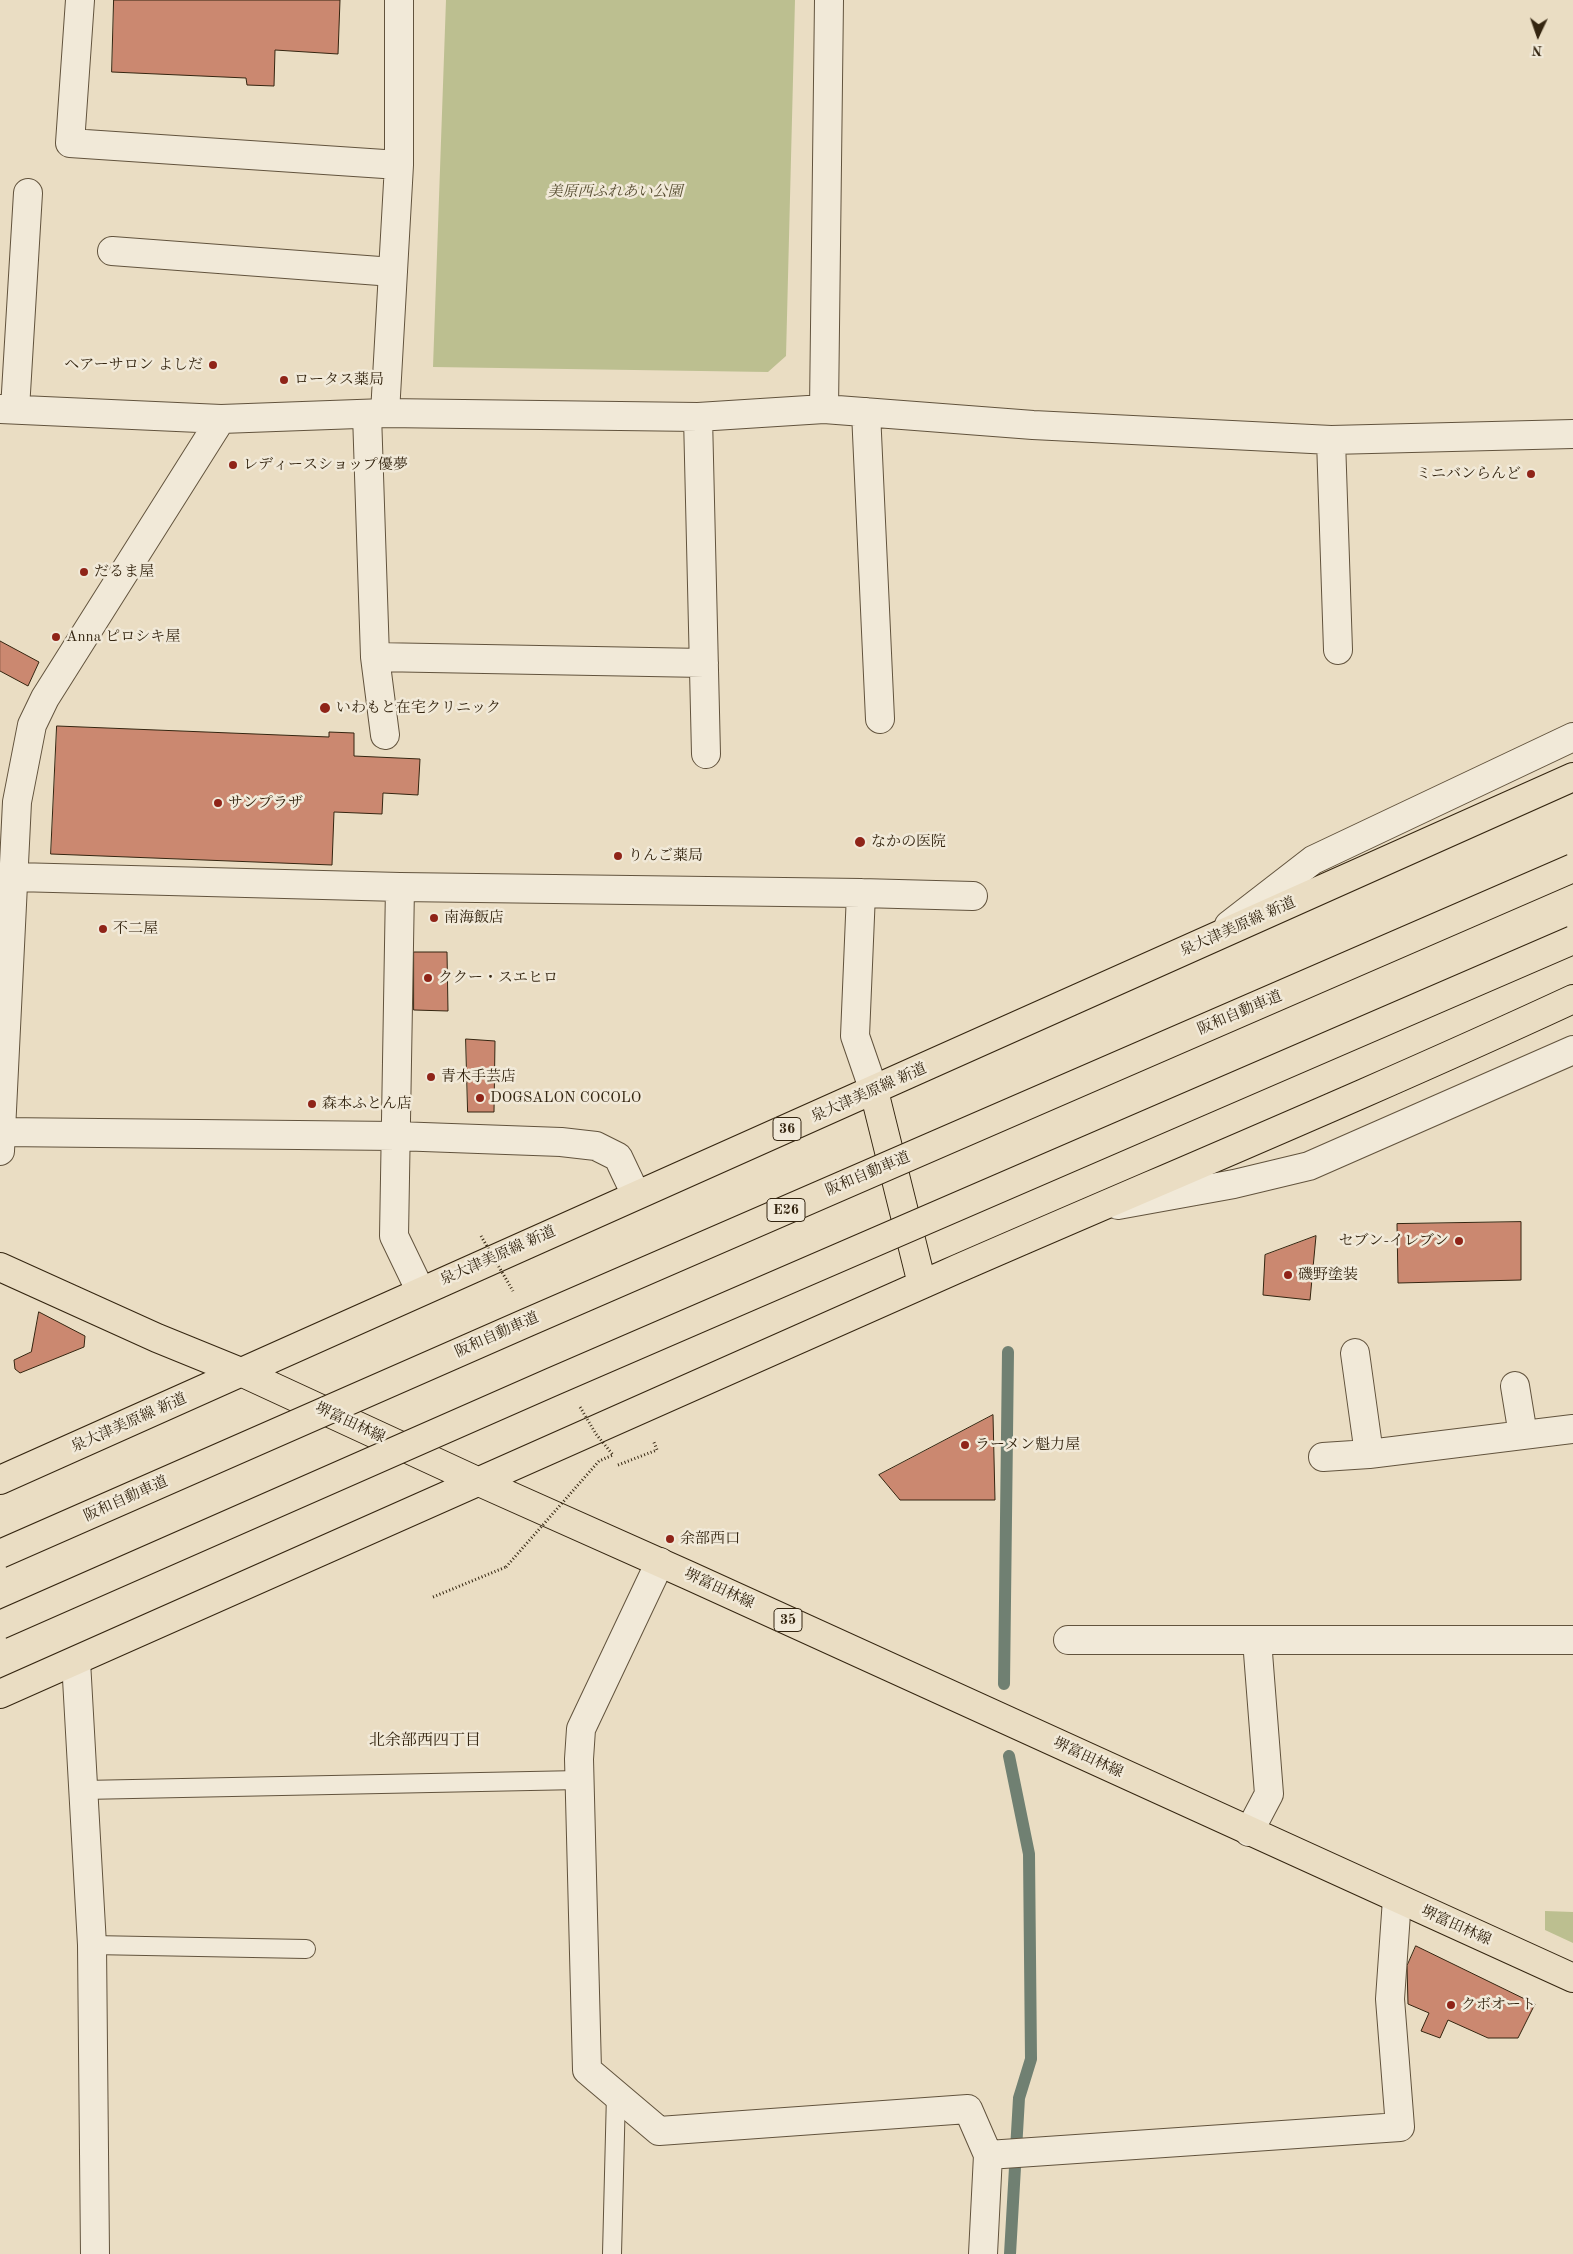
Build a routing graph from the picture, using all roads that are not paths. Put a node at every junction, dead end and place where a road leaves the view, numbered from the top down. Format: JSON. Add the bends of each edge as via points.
{"nodes":[{"id":1,"x":80,"y":0,"type":"edge"},
{"id":2,"x":399,"y":0,"type":"edge"},
{"id":3,"x":829,"y":0,"type":"edge"},
{"id":4,"x":399,"y":164,"type":"junction"},
{"id":5,"x":28,"y":193,"type":"dead end"},
{"id":6,"x":112,"y":251,"type":"dead end"},
{"id":7,"x":393,"y":272,"type":"junction"},
{"id":8,"x":8,"y":409,"type":"edge"},
{"id":9,"x":824,"y":409,"type":"junction"},
{"id":10,"x":866,"y":412,"type":"junction"},
{"id":11,"x":376,"y":414,"type":"junction"},
{"id":12,"x":698,"y":417,"type":"junction"},
{"id":13,"x":221,"y":420,"type":"junction"},
{"id":14,"x":1573,"y":434,"type":"edge"},
{"id":15,"x":1331,"y":440,"type":"junction"},
{"id":16,"x":1338,"y":650,"type":"dead end"},
{"id":17,"x":375,"y":657,"type":"junction"},
{"id":18,"x":704,"y":663,"type":"junction"},
{"id":19,"x":880,"y":719,"type":"dead end"},
{"id":20,"x":384,"y":735,"type":"dead end"},
{"id":21,"x":1573,"y":738,"type":"edge"},
{"id":22,"x":706,"y":754,"type":"dead end"},
{"id":23,"x":1573,"y":777,"type":"edge"},
{"id":24,"x":1573,"y":868,"type":"edge"},
{"id":25,"x":15,"y":878,"type":"junction"},
{"id":26,"x":400,"y":887,"type":"junction"},
{"id":27,"x":862,"y":893,"type":"junction"},
{"id":28,"x":973,"y":896,"type":"dead end"},
{"id":29,"x":1210,"y":940,"type":"junction"},
{"id":30,"x":1573,"y":940,"type":"edge"},
{"id":31,"x":1573,"y":999,"type":"edge"},
{"id":32,"x":1573,"y":1050,"type":"edge"},
{"id":33,"x":874,"y":1091,"type":"junction"},
{"id":34,"x":396,"y":1136,"type":"junction"},
{"id":35,"x":1,"y":1141,"type":"edge"},
{"id":36,"x":636,"y":1195,"type":"junction"},
{"id":37,"x":1098,"y":1208,"type":"junction"},
{"id":38,"x":0,"y":1267,"type":"edge"},
{"id":39,"x":922,"y":1284,"type":"junction"},
{"id":40,"x":420,"y":1290,"type":"junction"},
{"id":41,"x":1355,"y":1353,"type":"dead end"},
{"id":42,"x":243,"y":1373,"type":"junction"},
{"id":43,"x":1515,"y":1386,"type":"dead end"},
{"id":44,"x":1573,"y":1429,"type":"edge"},
{"id":45,"x":1523,"y":1435,"type":"junction"},
{"id":46,"x":1369,"y":1454,"type":"junction"},
{"id":47,"x":1322,"y":1457,"type":"dead end"},
{"id":48,"x":0,"y":1480,"type":"edge"},
{"id":49,"x":477,"y":1481,"type":"junction"},
{"id":50,"x":0,"y":1554,"type":"edge"},
{"id":51,"x":660,"y":1562,"type":"junction"},
{"id":52,"x":0,"y":1625,"type":"edge"},
{"id":53,"x":1068,"y":1640,"type":"dead end"},
{"id":54,"x":1257,"y":1640,"type":"junction"},
{"id":55,"x":1573,"y":1640,"type":"edge"},
{"id":56,"x":76,"y":1661,"type":"junction"},
{"id":57,"x":0,"y":1694,"type":"edge"},
{"id":58,"x":580,"y":1780,"type":"junction"},
{"id":59,"x":82,"y":1790,"type":"junction"},
{"id":60,"x":1249,"y":1832,"type":"junction"},
{"id":61,"x":1397,"y":1899,"type":"junction"},
{"id":62,"x":92,"y":1945,"type":"junction"},
{"id":63,"x":306,"y":1949,"type":"dead end"},
{"id":64,"x":1573,"y":1978,"type":"edge"},
{"id":65,"x":616,"y":2094,"type":"junction"},
{"id":66,"x":988,"y":2155,"type":"junction"},
{"id":67,"x":95,"y":2254,"type":"edge"},
{"id":68,"x":612,"y":2254,"type":"edge"},
{"id":69,"x":983,"y":2254,"type":"edge"}],
"edges":[{"from":1,"to":4,"type":"street","via":[[70,143]]},
{"from":2,"to":4,"type":"street"},
{"from":3,"to":9,"type":"street"},
{"from":4,"to":7,"type":"street"},
{"from":5,"to":8,"type":"street"},
{"from":6,"to":7,"type":"street"},
{"from":7,"to":11,"type":"street"},
{"from":8,"to":13,"type":"street"},
{"from":9,"to":10,"type":"street"},
{"from":9,"to":12,"type":"street"},
{"from":10,"to":15,"type":"street","via":[[1033,426]]},
{"from":10,"to":19,"type":"street"},
{"from":11,"to":12,"type":"street"},
{"from":11,"to":13,"type":"street"},
{"from":11,"to":17,"type":"street"},
{"from":12,"to":18,"type":"street"},
{"from":13,"to":25,"type":"street","via":[[50,689],[32,725],[17,802]]},
{"from":14,"to":15,"type":"street"},
{"from":15,"to":16,"type":"street"},
{"from":17,"to":18,"type":"street"},
{"from":17,"to":20,"type":"street"},
{"from":18,"to":22,"type":"street"},
{"from":21,"to":29,"type":"street","via":[[1313,860]]},
{"from":23,"to":29,"type":"main road","name":"泉大津美原線 新道","number":"36"},
{"from":24,"to":50,"type":"main road","name":"阪和自動車道","number":"E26","bridge":true},
{"from":25,"to":26,"type":"street"},
{"from":25,"to":35,"type":"street"},
{"from":26,"to":27,"type":"street"},
{"from":26,"to":34,"type":"street"},
{"from":27,"to":28,"type":"street"},
{"from":27,"to":33,"type":"street","via":[[855,1036]]},
{"from":29,"to":33,"type":"main road","name":"泉大津美原線 新道","number":"36"},
{"from":30,"to":52,"type":"main road","bridge":true},
{"from":31,"to":37,"type":"main road","via":[[1432,1065]]},
{"from":32,"to":37,"type":"street","via":[[1309,1166],[1234,1184]]},
{"from":33,"to":36,"type":"main road","name":"泉大津美原線 新道","number":"36"},
{"from":33,"to":39,"type":"main road"},
{"from":34,"to":35,"type":"street"},
{"from":34,"to":36,"type":"street","via":[[596,1146],[618,1157]]},
{"from":34,"to":40,"type":"street","via":[[394,1236]]},
{"from":36,"to":40,"type":"main road","name":"泉大津美原線 新道","number":"36"},
{"from":37,"to":39,"type":"main road"},
{"from":38,"to":42,"type":"main road","name":"堺富田林線","number":"35"},
{"from":39,"to":49,"type":"main road"},
{"from":40,"to":42,"type":"main road","name":"泉大津美原線 新道","number":"36"},
{"from":41,"to":46,"type":"street"},
{"from":42,"to":48,"type":"main road","name":"泉大津美原線 新道","number":"36"},
{"from":42,"to":49,"type":"main road","name":"堺富田林線","number":"35"},
{"from":43,"to":45,"type":"street"},
{"from":44,"to":45,"type":"street"},
{"from":45,"to":46,"type":"street"},
{"from":46,"to":47,"type":"street"},
{"from":49,"to":51,"type":"main road","name":"堺富田林線","number":"35"},
{"from":49,"to":56,"type":"main road"},
{"from":51,"to":58,"type":"street","via":[[581,1729]]},
{"from":51,"to":60,"type":"main road","name":"堺富田林線","number":"35"},
{"from":53,"to":54,"type":"street"},
{"from":54,"to":55,"type":"street"},
{"from":54,"to":60,"type":"street","via":[[1269,1794]]},
{"from":56,"to":57,"type":"main road"},
{"from":56,"to":59,"type":"street"},
{"from":58,"to":59,"type":"lane"},
{"from":58,"to":65,"type":"street","via":[[587,2070]]},
{"from":59,"to":62,"type":"street"},
{"from":60,"to":61,"type":"main road","name":"堺富田林線","number":"35"},
{"from":61,"to":64,"type":"main road","name":"堺富田林線","number":"35"},
{"from":61,"to":66,"type":"street","via":[[1390,1999],[1400,2127]]},
{"from":62,"to":63,"type":"lane"},
{"from":62,"to":67,"type":"street"},
{"from":65,"to":66,"type":"street","via":[[659,2131],[968,2109]]},
{"from":65,"to":68,"type":"lane"},
{"from":66,"to":69,"type":"street"}]}
